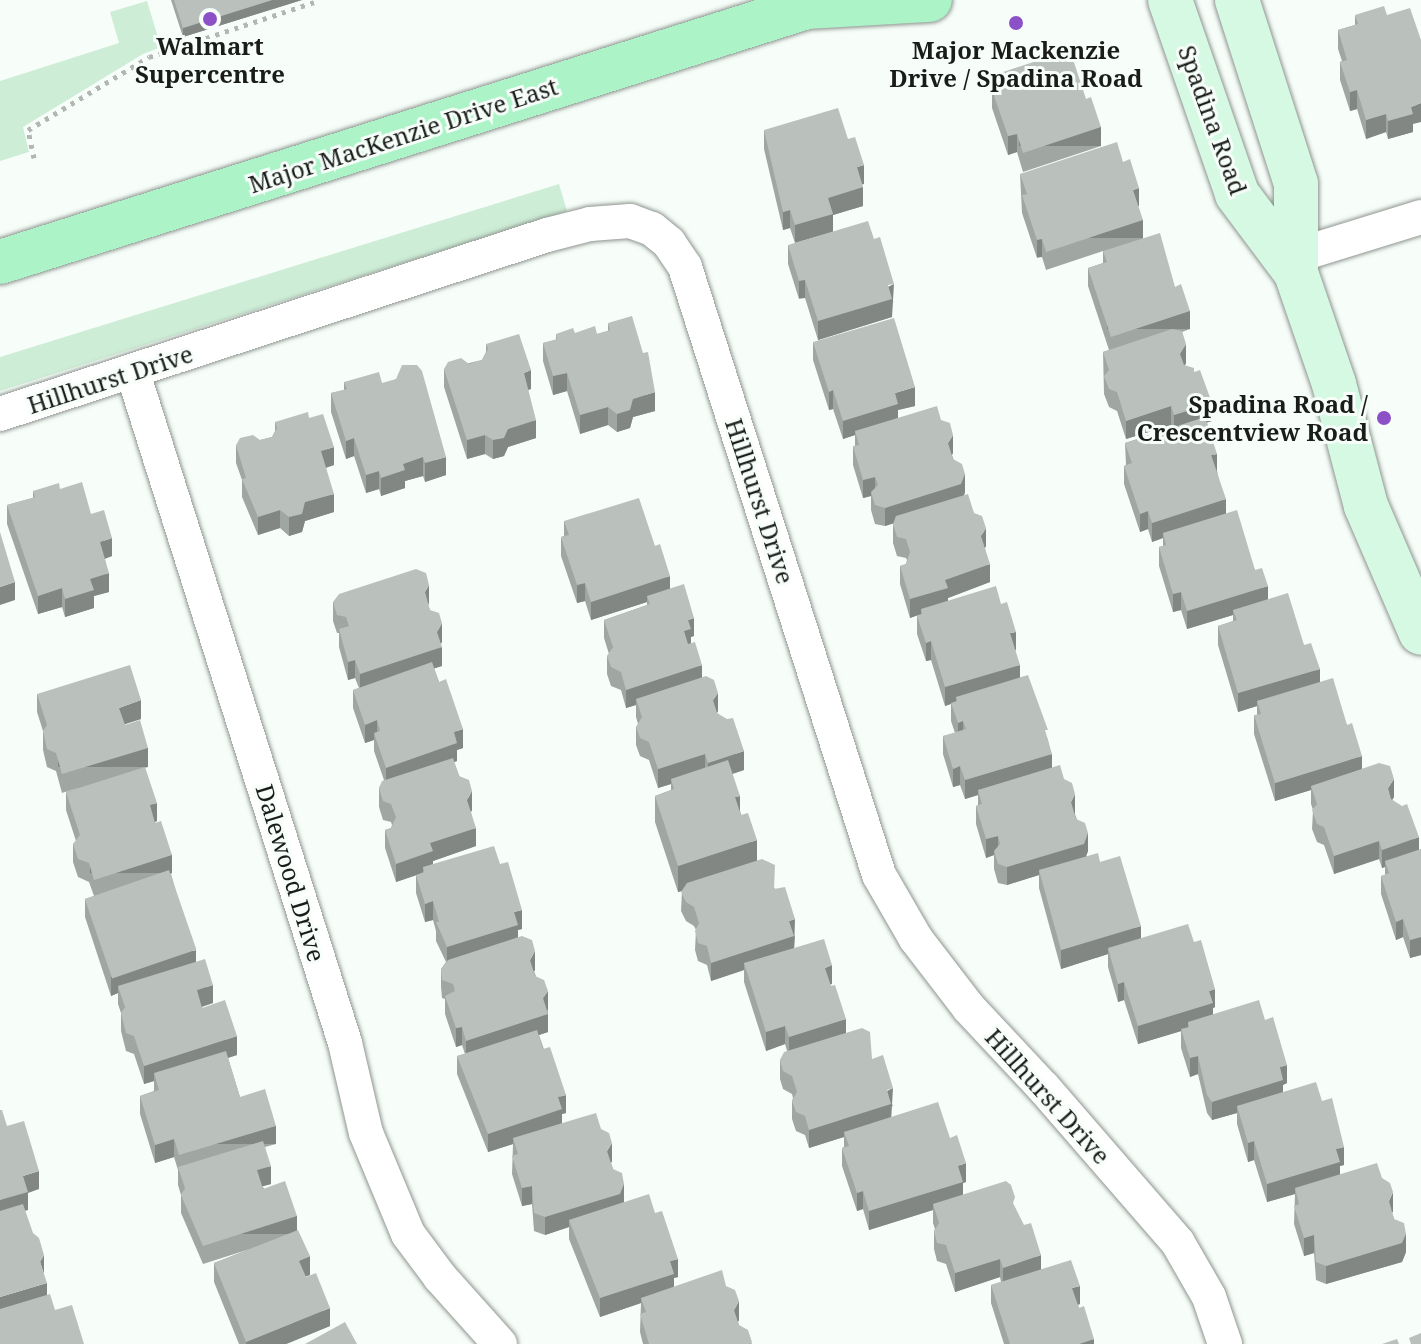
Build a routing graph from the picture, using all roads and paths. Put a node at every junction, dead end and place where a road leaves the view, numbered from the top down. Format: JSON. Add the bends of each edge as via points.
{"nodes":[{"id":1,"x":930,"y":0,"type":"edge"},
{"id":2,"x":1170,"y":0,"type":"edge"},
{"id":3,"x":1237,"y":0,"type":"edge"},
{"id":4,"x":314,"y":2,"type":"edge"},
{"id":5,"x":812,"y":4,"type":"edge"},
{"id":6,"x":34,"y":158,"type":"dead end"},
{"id":7,"x":1421,"y":217,"type":"edge"},
{"id":8,"x":0,"y":262,"type":"edge"},
{"id":9,"x":1296,"y":264,"type":"junction"},
{"id":10,"x":133,"y":373,"type":"junction"},
{"id":11,"x":0,"y":414,"type":"edge"},
{"id":12,"x":1421,"y":633,"type":"edge"},
{"id":13,"x":500,"y":1344,"type":"edge"},
{"id":14,"x":1225,"y":1344,"type":"edge"}],
"edges":[{"from":1,"to":5,"type":"main road","name":"Major MacKenzie Drive East"},
{"from":2,"to":9,"type":"street","name":"Spadina Road","via":[[1237,194]]},
{"from":3,"to":9,"type":"street","name":"Spadina Road","via":[[1296,184]]},
{"from":4,"to":6,"type":"path","via":[[149,57],[28,130]]},
{"from":5,"to":8,"type":"main road","name":"Major MacKenzie Drive East"},
{"from":7,"to":9,"type":"street"},
{"from":9,"to":12,"type":"street","name":"Spadina Road","via":[[1366,506]]},
{"from":10,"to":11,"type":"street","name":"Hillhurst Drive"},
{"from":10,"to":13,"type":"street","name":"Dalewood Drive","via":[[345,1043],[366,1133],[408,1234]]},
{"from":10,"to":14,"type":"street","name":"Hillhurst Drive","via":[[590,224],[630,221],[669,243],[685,267],[879,875],[916,939],[969,1008],[1178,1243],[1209,1297]]}]}
